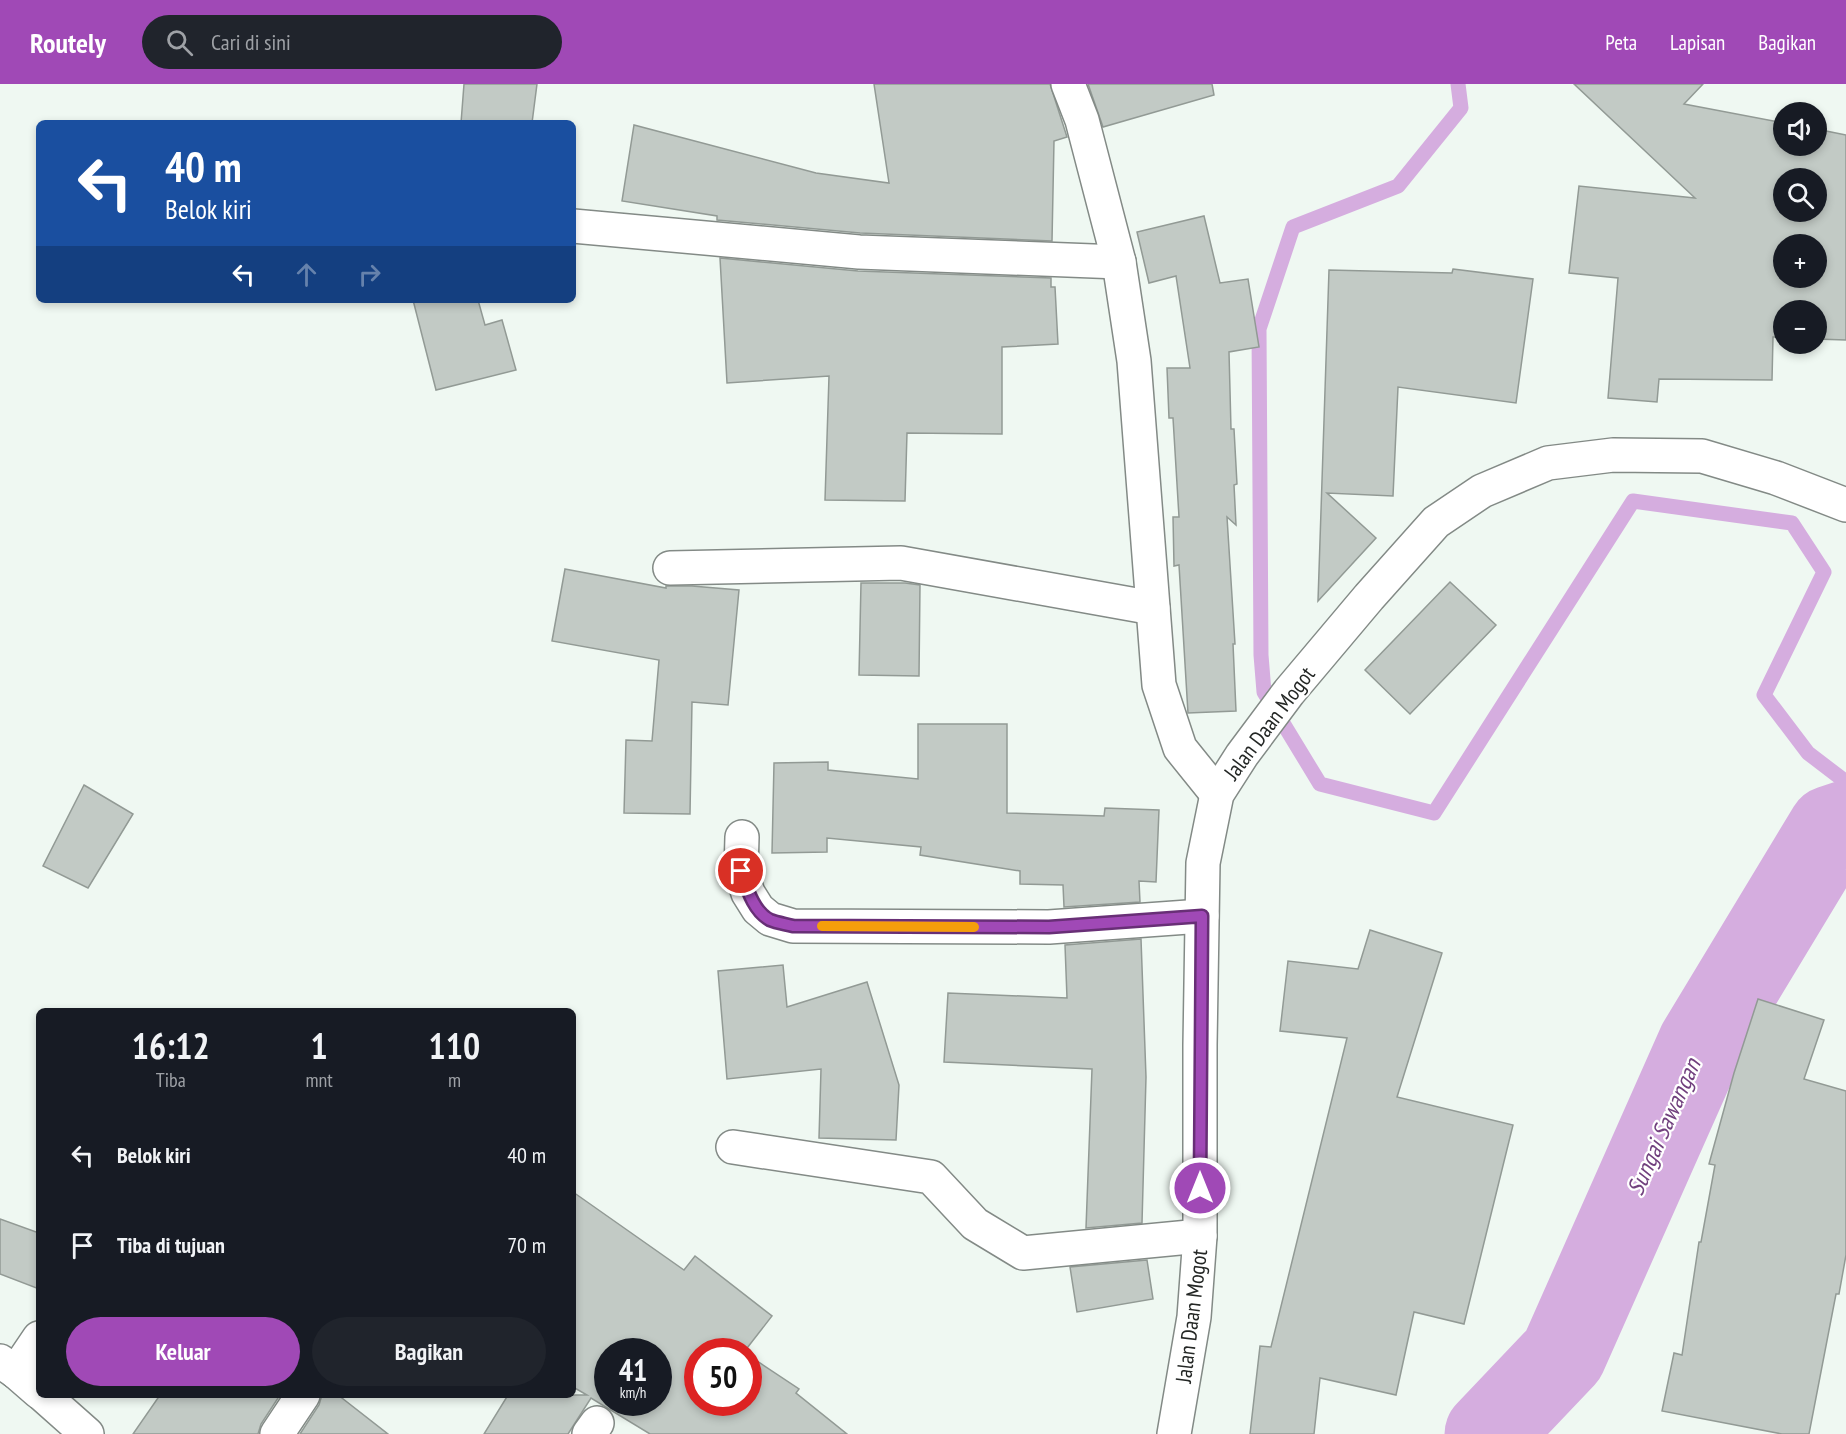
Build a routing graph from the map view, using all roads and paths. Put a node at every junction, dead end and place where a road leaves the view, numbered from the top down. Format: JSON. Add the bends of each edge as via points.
{"nodes":[{"id":1,"x":1068,"y":84,"type":"edge"},
{"id":2,"x":576,"y":226,"type":"edge"},
{"id":3,"x":1119,"y":262,"type":"junction"},
{"id":4,"x":1846,"y":505,"type":"edge"},
{"id":5,"x":670,"y":568,"type":"dead end"},
{"id":6,"x":1153,"y":608,"type":"junction"},
{"id":7,"x":1216,"y":794,"type":"junction"},
{"id":8,"x":742,"y":837,"type":"dead end"},
{"id":9,"x":1202,"y":916,"type":"junction"},
{"id":10,"x":733,"y":1147,"type":"dead end"},
{"id":11,"x":1200,"y":1236,"type":"junction"},
{"id":12,"x":36,"y":1343,"type":"edge"},
{"id":13,"x":18,"y":1375,"type":"edge"},
{"id":14,"x":45,"y":1398,"type":"edge"},
{"id":15,"x":301,"y":1398,"type":"edge"},
{"id":16,"x":87,"y":1434,"type":"edge"},
{"id":17,"x":277,"y":1434,"type":"edge"},
{"id":18,"x":1174,"y":1434,"type":"edge"}],
"edges":[{"from":1,"to":3,"type":"street","via":[[1082,120]]},
{"from":2,"to":3,"type":"street","via":[[859,252]]},
{"from":3,"to":6,"type":"street","via":[[1134,361]]},
{"from":4,"to":7,"type":"street","name":"Jalan Daan Mogot","via":[[1776,478],[1702,456],[1612,455],[1548,463],[1482,490],[1436,522],[1369,597],[1289,692]]},
{"from":5,"to":6,"type":"street","via":[[901,563]]},
{"from":6,"to":7,"type":"street","via":[[1159,685],[1180,748]]},
{"from":7,"to":9,"type":"street","name":"Jalan Daan Mogot","via":[[1203,863]]},
{"from":8,"to":9,"type":"street","via":[[741,871],[748,893],[770,919],[793,926],[1049,927]]},
{"from":9,"to":11,"type":"street","name":"Jalan Daan Mogot"},
{"from":10,"to":11,"type":"street","via":[[932,1177],[975,1224],[1023,1253]]},
{"from":11,"to":18,"type":"street","name":"Jalan Daan Mogot","via":[[1194,1317]]},
{"from":12,"to":13,"type":"street"},
{"from":14,"to":16,"type":"street"},
{"from":15,"to":17,"type":"street"}]}
